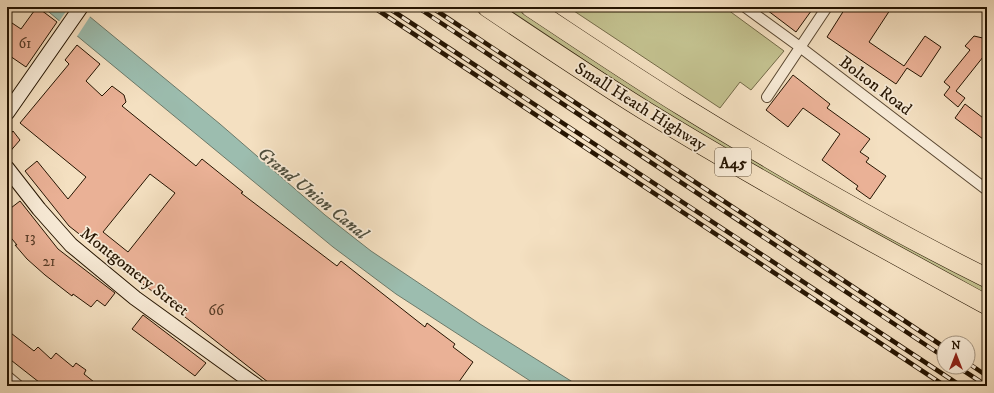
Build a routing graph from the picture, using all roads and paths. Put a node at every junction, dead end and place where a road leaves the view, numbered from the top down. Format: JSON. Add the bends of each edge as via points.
{"nodes":[{"id":1,"x":81,"y":7,"type":"edge"},
{"id":2,"x":487,"y":7,"type":"edge"},
{"id":3,"x":530,"y":7,"type":"edge"},
{"id":4,"x":745,"y":7,"type":"edge"},
{"id":5,"x":827,"y":7,"type":"edge"},
{"id":6,"x":800,"y":47,"type":"junction"},
{"id":7,"x":767,"y":97,"type":"dead end"},
{"id":8,"x":7,"y":113,"type":"edge"},
{"id":9,"x":7,"y":168,"type":"edge"},
{"id":10,"x":987,"y":190,"type":"edge"},
{"id":11,"x":987,"y":278,"type":"edge"},
{"id":12,"x":987,"y":305,"type":"edge"},
{"id":13,"x":7,"y":376,"type":"edge"},
{"id":14,"x":19,"y":386,"type":"edge"},
{"id":15,"x":257,"y":386,"type":"edge"}],
"edges":[{"from":1,"to":8,"type":"street"},
{"from":2,"to":12,"type":"highway","name":"Small Heath Highway","number":"A45","via":[[651,114],[828,218]]},
{"from":3,"to":11,"type":"highway","name":"Small Heath Highway","number":"A45","via":[[760,154],[930,250]]},
{"from":4,"to":6,"type":"street","name":"Bolton Road"},
{"from":5,"to":6,"type":"street"},
{"from":6,"to":7,"type":"street"},
{"from":6,"to":10,"type":"street","name":"Bolton Road"},
{"from":9,"to":15,"type":"street","name":"Montgomery Street","via":[[71,245],[135,298]]},
{"from":13,"to":14,"type":"street"}]}
